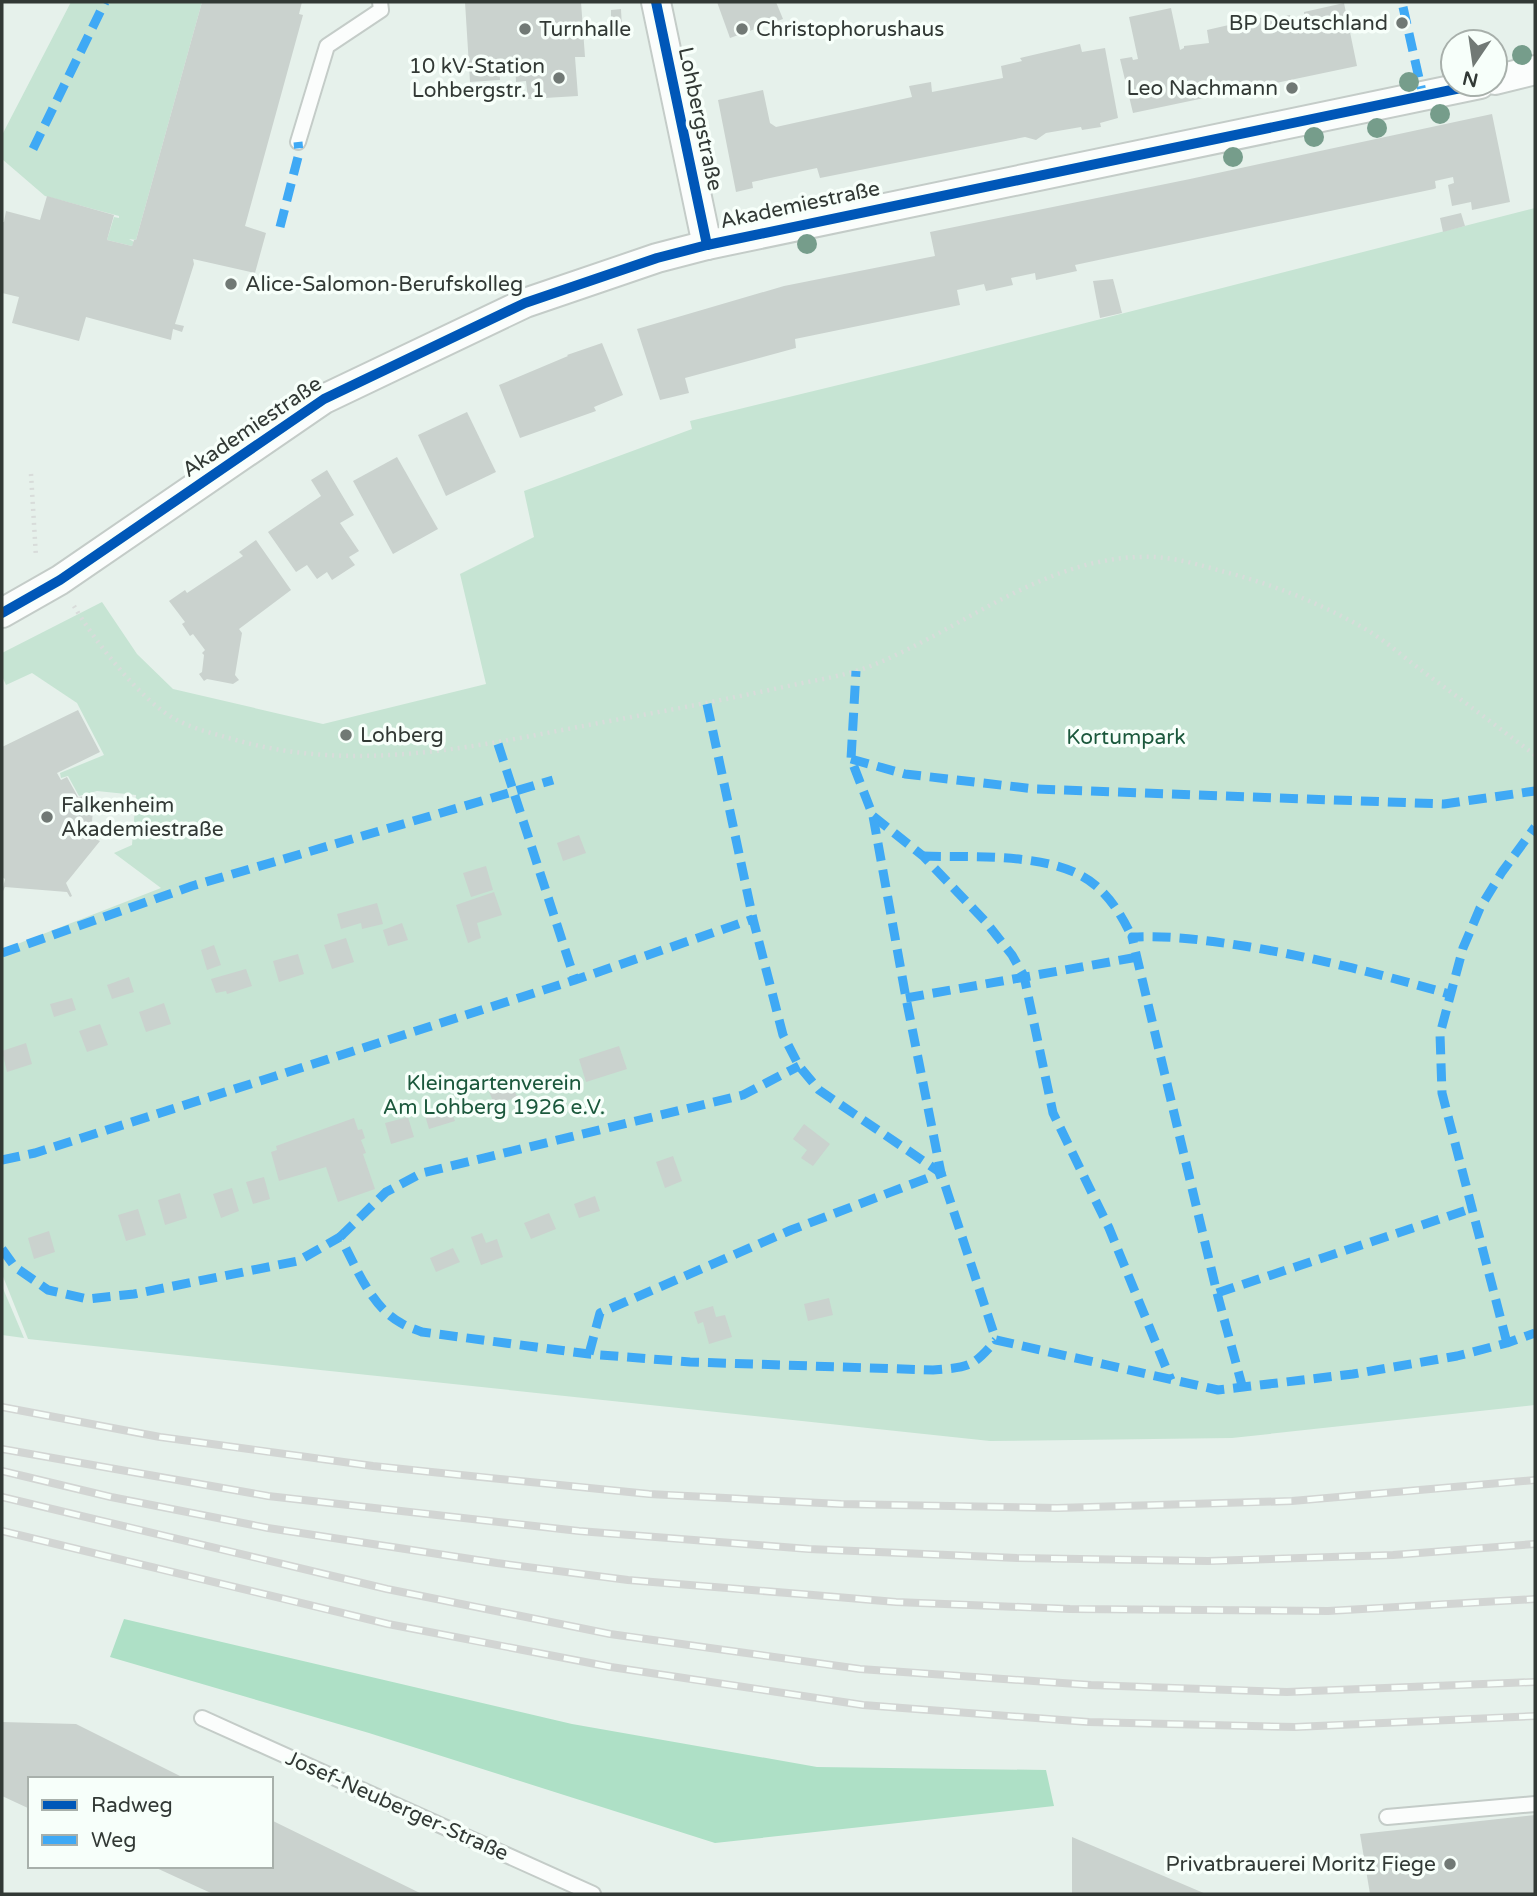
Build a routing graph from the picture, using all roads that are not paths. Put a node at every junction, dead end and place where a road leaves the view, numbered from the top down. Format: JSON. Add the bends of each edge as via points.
{"nodes":[{"id":1,"x":380,"y":2,"type":"edge"},
{"id":2,"x":656,"y":2,"type":"edge"},
{"id":3,"x":1535,"y":70,"type":"edge"},
{"id":4,"x":1509,"y":76,"type":"edge"},
{"id":5,"x":1439,"y":93,"type":"edge"},
{"id":6,"x":298,"y":142,"type":"dead end"},
{"id":7,"x":707,"y":245,"type":"junction"},
{"id":8,"x":2,"y":613,"type":"edge"},
{"id":9,"x":202,"y":1718,"type":"dead end"},
{"id":10,"x":1535,"y":1804,"type":"edge"},
{"id":11,"x":1387,"y":1817,"type":"dead end"},
{"id":12,"x":593,"y":1894,"type":"edge"}],
"edges":[{"from":1,"to":6,"type":"lane","via":[[381,10],[327,46]]},
{"from":2,"to":7,"type":"street","name":"Lohbergstraße"},
{"from":3,"to":4,"type":"street"},
{"from":5,"to":7,"type":"street","name":"Akademiestraße"},
{"from":7,"to":8,"type":"street","name":"Akademiestraße","via":[[525,303],[324,399],[60,580]]},
{"from":9,"to":12,"type":"lane","name":"Josef-Neuberger-Straße"},
{"from":10,"to":11,"type":"lane"}]}
